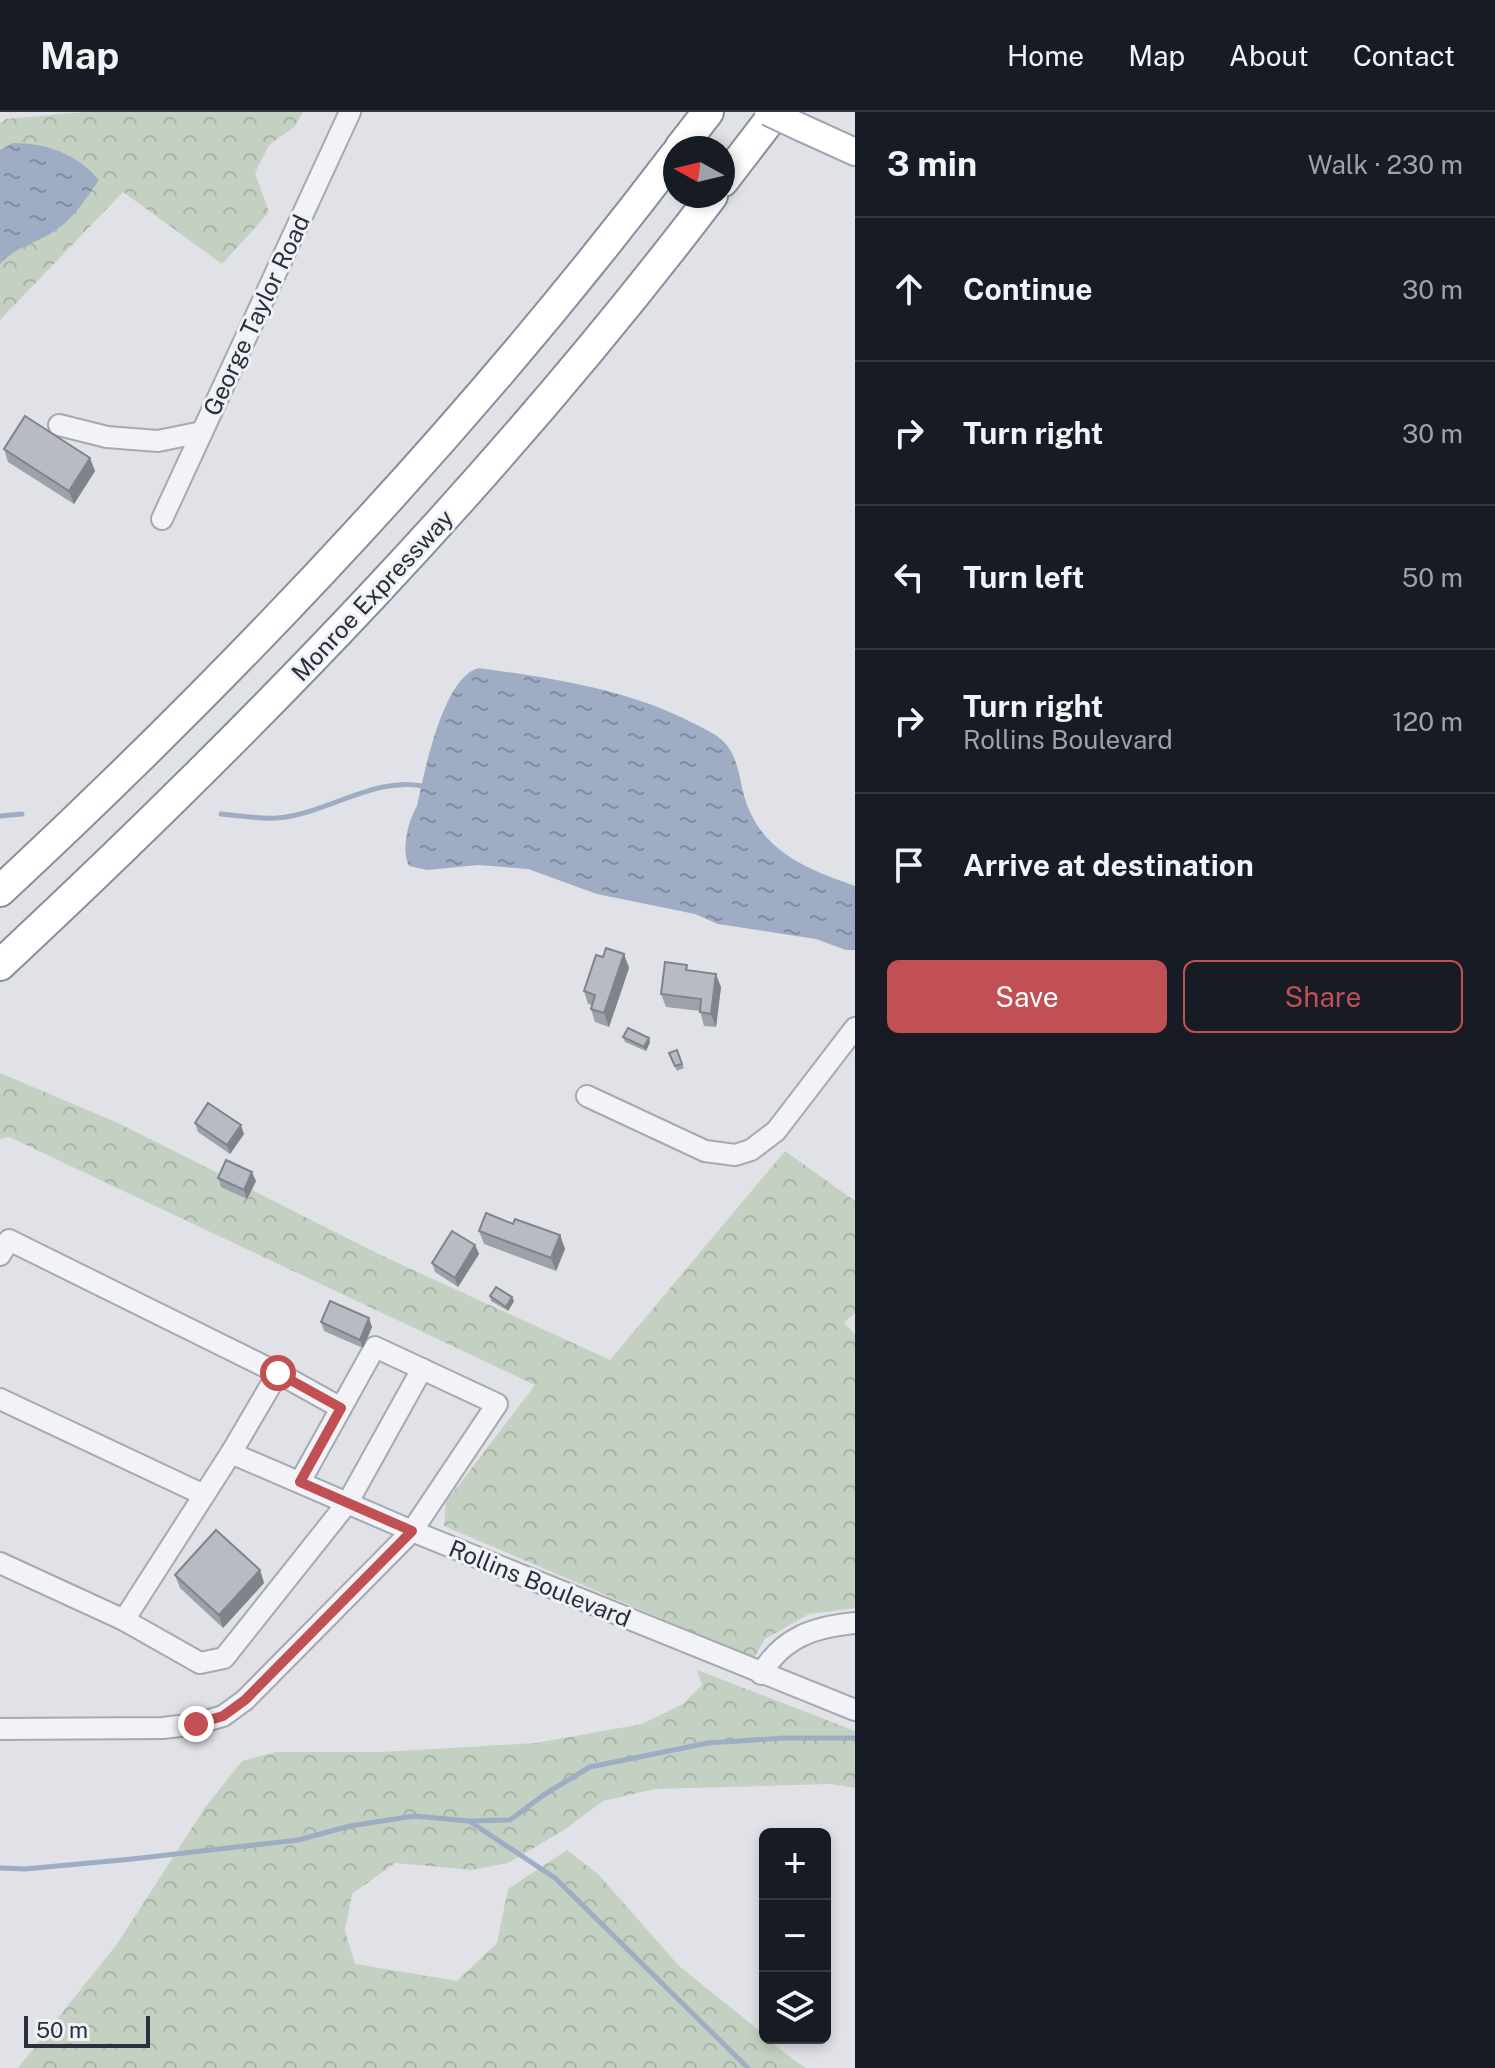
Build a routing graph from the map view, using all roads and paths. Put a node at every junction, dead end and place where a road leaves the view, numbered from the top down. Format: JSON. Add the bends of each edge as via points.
{"nodes":[{"id":1,"x":350,"y":112,"type":"edge"},
{"id":2,"x":708,"y":112,"type":"edge"},
{"id":3,"x":768,"y":112,"type":"edge"},
{"id":4,"x":788,"y":120,"type":"edge"},
{"id":5,"x":689,"y":136,"type":"edge"},
{"id":6,"x":855,"y":152,"type":"edge"},
{"id":7,"x":663,"y":170,"type":"edge"},
{"id":8,"x":735,"y":170,"type":"edge"},
{"id":9,"x":702,"y":208,"type":"edge"},
{"id":10,"x":59,"y":425,"type":"dead end"},
{"id":11,"x":202,"y":432,"type":"junction"},
{"id":12,"x":162,"y":519,"type":"dead end"},
{"id":13,"x":0,"y":891,"type":"edge"},
{"id":14,"x":0,"y":965,"type":"edge"},
{"id":15,"x":855,"y":1028,"type":"edge"},
{"id":16,"x":587,"y":1096,"type":"dead end"},
{"id":17,"x":0,"y":1255,"type":"edge"},
{"id":18,"x":422,"y":1369,"type":"junction"},
{"id":19,"x":278,"y":1373,"type":"junction"},
{"id":20,"x":0,"y":1399,"type":"edge"},
{"id":21,"x":341,"y":1408,"type":"junction"},
{"id":22,"x":231,"y":1453,"type":"junction"},
{"id":23,"x":300,"y":1482,"type":"junction"},
{"id":24,"x":204,"y":1495,"type":"junction"},
{"id":25,"x":348,"y":1502,"type":"junction"},
{"id":26,"x":412,"y":1531,"type":"junction"},
{"id":27,"x":0,"y":1563,"type":"edge"},
{"id":28,"x":124,"y":1620,"type":"junction"},
{"id":29,"x":855,"y":1623,"type":"edge"},
{"id":30,"x":761,"y":1674,"type":"junction"},
{"id":31,"x":855,"y":1710,"type":"edge"},
{"id":32,"x":0,"y":1729,"type":"edge"}],
"edges":[{"from":1,"to":11,"type":"street","name":"George Taylor Road"},
{"from":2,"to":5,"type":"highway"},
{"from":3,"to":4,"type":"main road","bridge":true},
{"from":4,"to":6,"type":"main road"},
{"from":4,"to":8,"type":"highway"},
{"from":7,"to":13,"type":"highway","via":[[515,354],[363,527],[203,695]]},
{"from":9,"to":14,"type":"highway","name":"Monroe Expressway","via":[[556,389],[403,564],[231,743]]},
{"from":10,"to":11,"type":"street","via":[[107,437],[158,441]]},
{"from":11,"to":12,"type":"street","name":"George Taylor Road"},
{"from":15,"to":16,"type":"street","via":[[776,1131],[735,1155],[705,1151]]},
{"from":17,"to":19,"type":"street","via":[[9,1240]]},
{"from":18,"to":21,"type":"street","via":[[375,1347]]},
{"from":18,"to":25,"type":"street"},
{"from":18,"to":26,"type":"street","via":[[497,1404]]},
{"from":19,"to":21,"type":"street"},
{"from":19,"to":22,"type":"street"},
{"from":20,"to":24,"type":"street"},
{"from":21,"to":23,"type":"street"},
{"from":22,"to":23,"type":"street","name":"Rollins Boulevard"},
{"from":22,"to":24,"type":"street"},
{"from":23,"to":25,"type":"street","name":"Rollins Boulevard"},
{"from":24,"to":28,"type":"street"},
{"from":25,"to":26,"type":"street","name":"Rollins Boulevard"},
{"from":25,"to":28,"type":"street","via":[[224,1658],[200,1663]]},
{"from":26,"to":30,"type":"street","name":"Rollins Boulevard"},
{"from":26,"to":32,"type":"street","via":[[223,1716],[163,1728]]},
{"from":27,"to":28,"type":"street"},
{"from":29,"to":30,"type":"street","via":[[821,1628],[792,1641],[777,1651]]},
{"from":30,"to":31,"type":"street","name":"Rollins Boulevard"}]}
